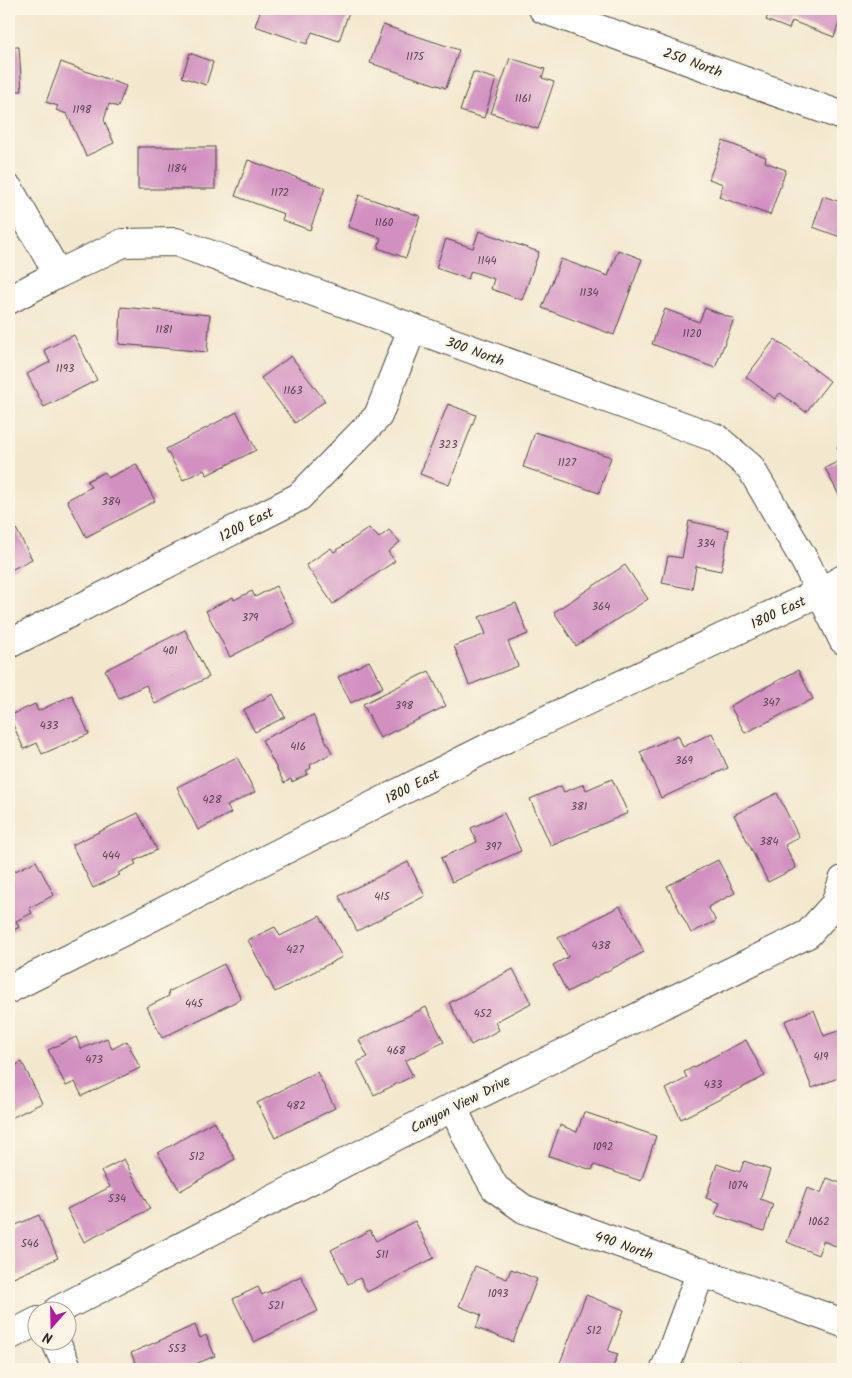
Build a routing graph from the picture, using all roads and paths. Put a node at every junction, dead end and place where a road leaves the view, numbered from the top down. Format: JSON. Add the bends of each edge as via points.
{"nodes":[{"id":1,"x":543,"y":9,"type":"edge"},
{"id":2,"x":843,"y":116,"type":"edge"},
{"id":3,"x":9,"y":188,"type":"edge"},
{"id":4,"x":58,"y":274,"type":"junction"},
{"id":5,"x":9,"y":300,"type":"edge"},
{"id":6,"x":412,"y":329,"type":"junction"},
{"id":7,"x":843,"y":579,"type":"edge"},
{"id":8,"x":820,"y":592,"type":"junction"},
{"id":9,"x":843,"y":640,"type":"edge"},
{"id":10,"x":9,"y":644,"type":"edge"},
{"id":11,"x":843,"y":880,"type":"edge"},
{"id":12,"x":9,"y":989,"type":"edge"},
{"id":13,"x":453,"y":1107,"type":"junction"},
{"id":14,"x":701,"y":1271,"type":"junction"},
{"id":15,"x":77,"y":1300,"type":"edge"},
{"id":16,"x":843,"y":1323,"type":"edge"},
{"id":17,"x":28,"y":1326,"type":"edge"},
{"id":18,"x":9,"y":1336,"type":"edge"},
{"id":19,"x":59,"y":1350,"type":"edge"},
{"id":20,"x":68,"y":1369,"type":"edge"},
{"id":21,"x":665,"y":1369,"type":"edge"}],
"edges":[{"from":1,"to":2,"type":"street","name":"250 North"},
{"from":3,"to":4,"type":"street"},
{"from":4,"to":5,"type":"street","name":"300 North"},
{"from":4,"to":6,"type":"street","name":"300 North","via":[[123,243],[176,242]]},
{"from":6,"to":8,"type":"street","name":"300 North","via":[[716,438],[750,467]]},
{"from":6,"to":10,"type":"street","name":"1200 East","via":[[378,416],[299,497]]},
{"from":7,"to":8,"type":"street","name":"1800 East"},
{"from":8,"to":9,"type":"street"},
{"from":8,"to":12,"type":"street","name":"1800 East","via":[[507,738]]},
{"from":11,"to":13,"type":"street","name":"Canyon View Drive","via":[[835,904],[808,934]]},
{"from":13,"to":14,"type":"street","name":"490 North","via":[[495,1188],[524,1209]]},
{"from":13,"to":15,"type":"street","name":"Canyon View Drive"},
{"from":14,"to":16,"type":"street","name":"490 North"},
{"from":14,"to":21,"type":"street"},
{"from":17,"to":18,"type":"street"},
{"from":19,"to":20,"type":"street"}]}
